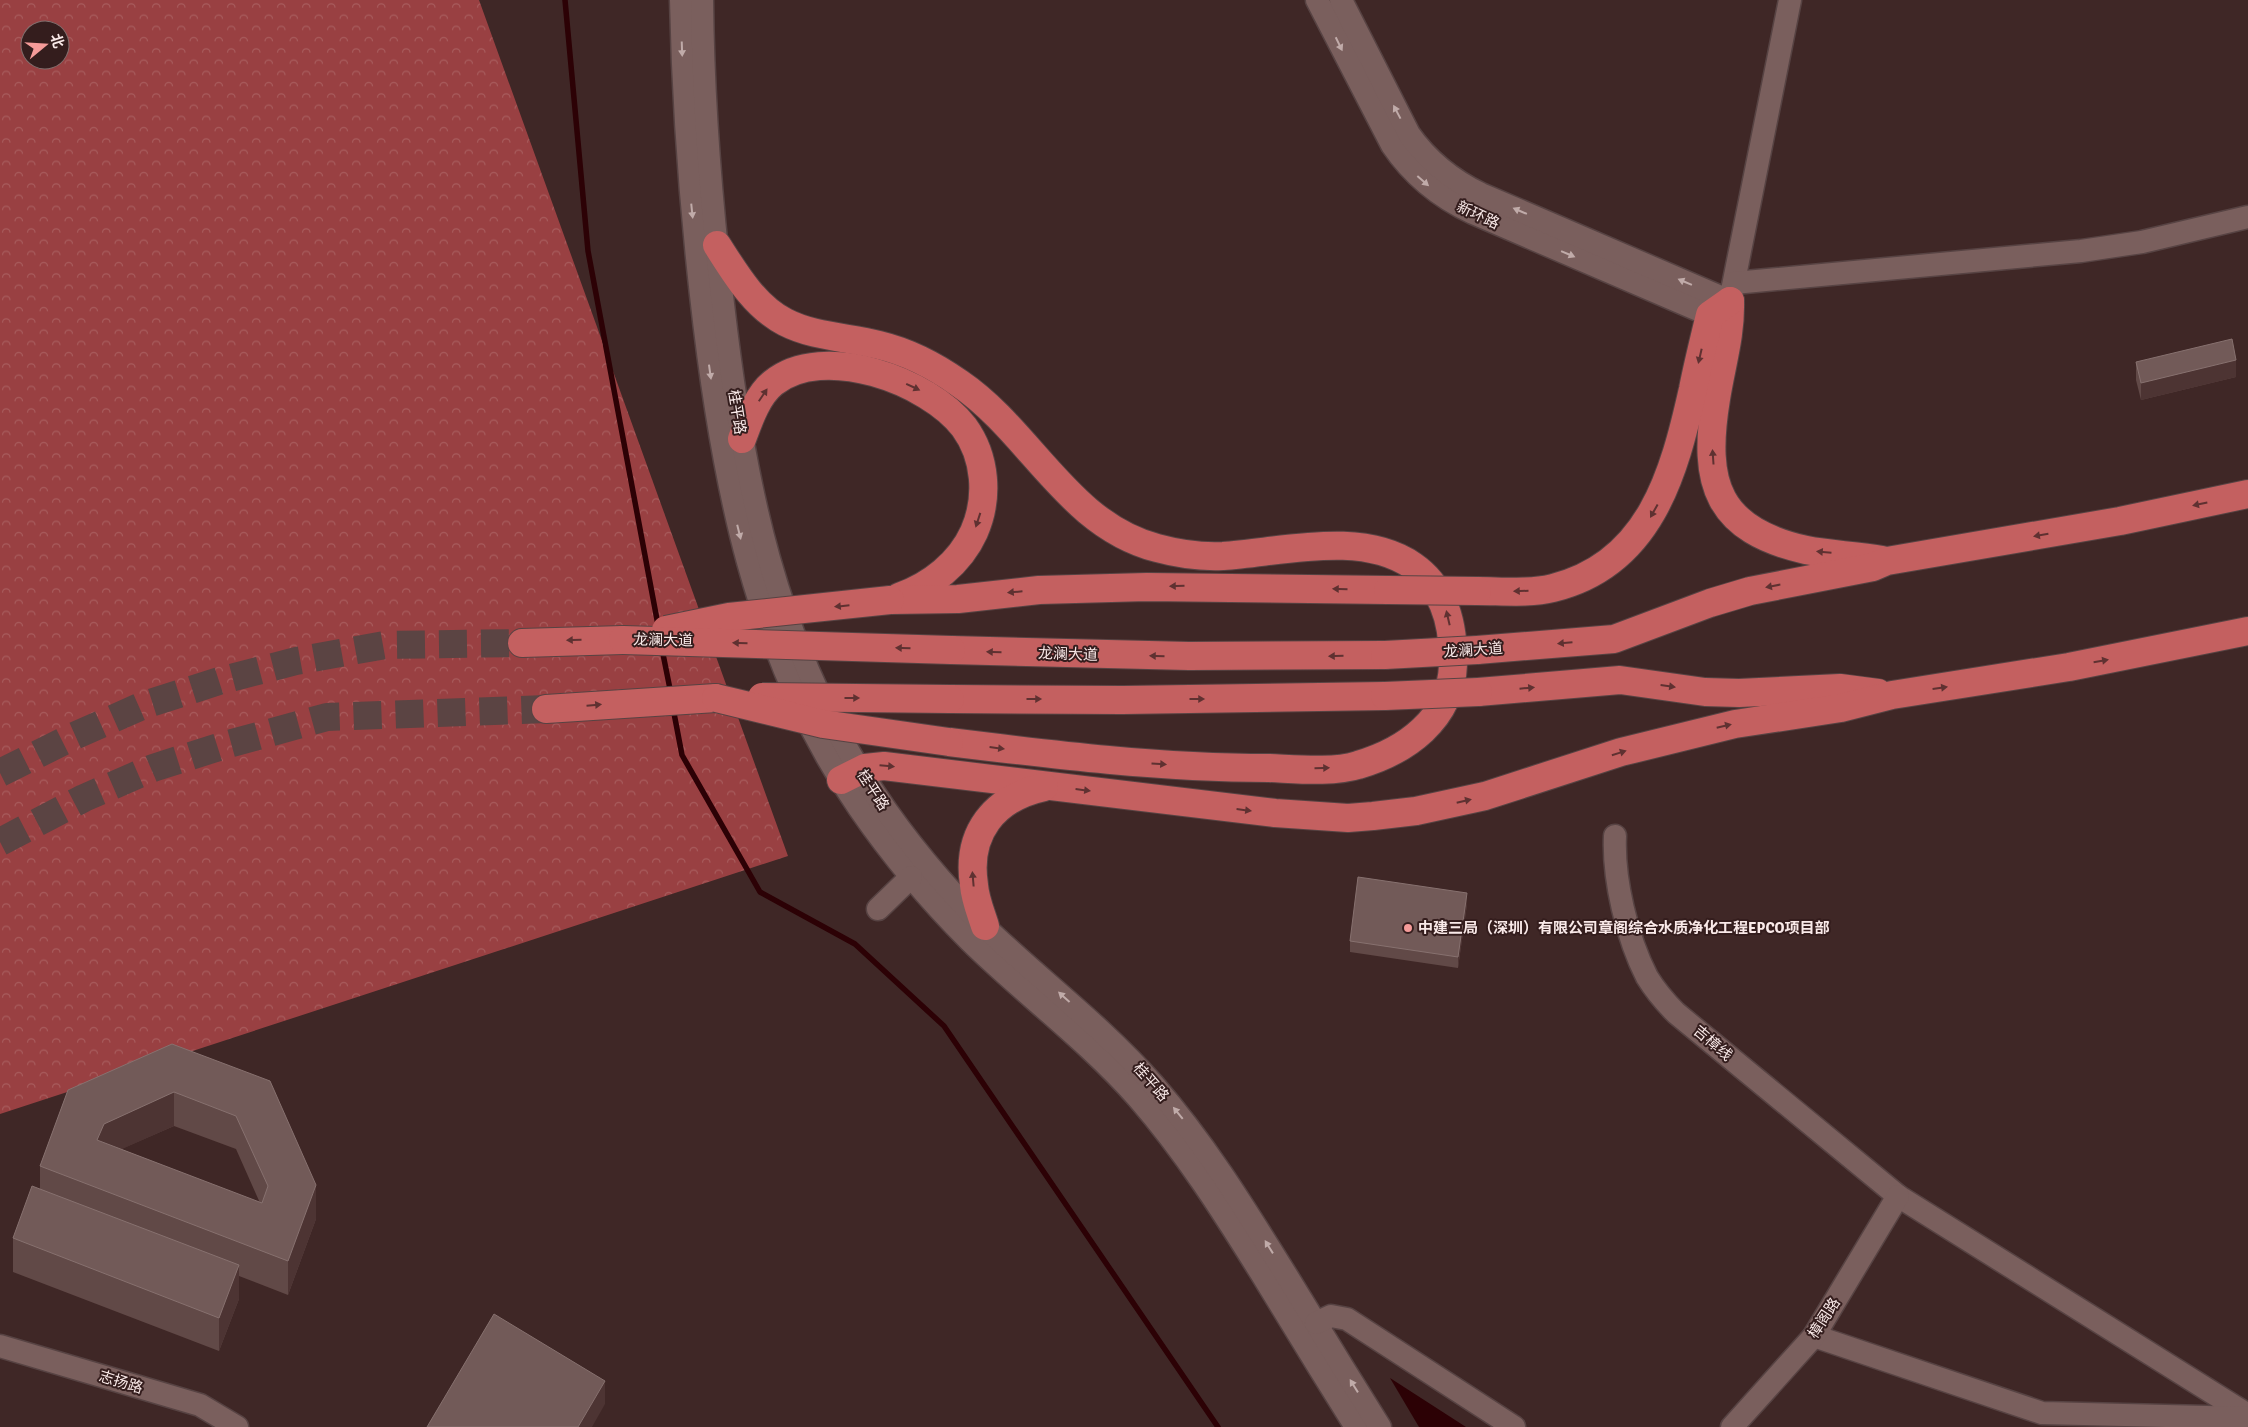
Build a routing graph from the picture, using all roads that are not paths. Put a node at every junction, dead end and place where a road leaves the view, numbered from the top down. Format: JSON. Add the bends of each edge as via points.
{"nodes":[{"id":1,"x":681,"y":0,"type":"edge"},
{"id":2,"x":702,"y":0,"type":"edge"},
{"id":3,"x":1317,"y":0,"type":"edge"},
{"id":4,"x":1341,"y":0,"type":"edge"},
{"id":5,"x":1790,"y":0,"type":"edge"},
{"id":6,"x":2248,"y":217,"type":"edge"},
{"id":7,"x":717,"y":245,"type":"junction"},
{"id":8,"x":1726,"y":306,"type":"junction"},
{"id":9,"x":742,"y":439,"type":"junction"},
{"id":10,"x":2248,"y":494,"type":"edge"},
{"id":11,"x":1877,"y":562,"type":"junction"},
{"id":12,"x":890,"y":600,"type":"junction"},
{"id":13,"x":2248,"y":630,"type":"edge"},
{"id":14,"x":623,"y":640,"type":"junction"},
{"id":15,"x":522,"y":643,"type":"tunnel mouth"},
{"id":16,"x":1853,"y":697,"type":"junction"},
{"id":17,"x":716,"y":698,"type":"junction"},
{"id":18,"x":546,"y":709,"type":"tunnel mouth"},
{"id":19,"x":850,"y":775,"type":"junction"},
{"id":20,"x":1051,"y":786,"type":"junction"},
{"id":21,"x":1615,"y":836,"type":"dead end"},
{"id":22,"x":911,"y":877,"type":"junction"},
{"id":23,"x":878,"y":909,"type":"dead end"},
{"id":24,"x":985,"y":926,"type":"junction"},
{"id":25,"x":1898,"y":1196,"type":"junction"},
{"id":26,"x":1316,"y":1323,"type":"junction"},
{"id":27,"x":1814,"y":1336,"type":"junction"},
{"id":28,"x":0,"y":1346,"type":"edge"},
{"id":29,"x":2248,"y":1417,"type":"edge"},
{"id":30,"x":2042,"y":1420,"type":"edge"},
{"id":31,"x":237,"y":1427,"type":"edge"},
{"id":32,"x":1356,"y":1427,"type":"edge"},
{"id":33,"x":1380,"y":1427,"type":"edge"},
{"id":34,"x":1514,"y":1427,"type":"edge"},
{"id":35,"x":1732,"y":1427,"type":"edge"}],
"edges":[{"from":1,"to":19,"type":"street","name":"桂平路","one_way":true,"via":[[692,208],[710,372],[728,480],[748,566],[778,656],[806,717]]},
{"from":2,"to":7,"type":"street","name":"桂平路","via":[[707,130]]},
{"from":3,"to":8,"type":"street","name":"新环路","one_way":true,"via":[[1392,145],[1403,162],[1434,191],[1472,213]]},
{"from":8,"to":4,"type":"street","name":"新环路","one_way":true,"via":[[1481,194],[1446,174],[1409,134]]},
{"from":5,"to":8,"type":"street"},
{"from":6,"to":8,"type":"street","via":[[2142,242]]},
{"from":7,"to":9,"type":"street","name":"桂平路"},
{"from":17,"to":7,"type":"highway","one_way":true,"bridge":true,"via":[[823,724],[1064,756],[1281,769],[1354,767],[1384,756],[1419,735],[1438,713],[1447,696],[1453,668],[1445,605],[1439,593],[1410,563],[1377,550],[1339,546],[1199,556],[1152,547],[1124,535],[1073,499],[1005,423],[964,386],[909,354],[815,333],[785,322],[756,298]]},
{"from":11,"to":8,"type":"highway","one_way":true,"via":[[1785,544],[1748,528],[1726,508],[1714,472],[1712,430]]},
{"from":8,"to":12,"type":"highway","one_way":true,"bridge":true,"via":[[1662,496],[1638,533],[1604,566],[1575,581],[1544,590],[1165,587],[1055,589],[958,599]]},
{"from":9,"to":12,"type":"highway","one_way":true,"via":[[755,407],[772,384],[793,372],[823,366],[854,368],[899,381],[931,398],[963,426],[977,452],[983,481],[981,513],[975,529],[961,555],[945,571],[913,591]]},
{"from":9,"to":19,"type":"street","name":"桂平路","via":[[768,561],[787,620]]},
{"from":10,"to":11,"type":"highway","name":"龙澜大道","one_way":true,"via":[[2120,521]]},
{"from":11,"to":14,"type":"highway","name":"龙澜大道","one_way":true,"bridge":true,"via":[[1750,591],[1614,639],[1477,650],[1385,655],[1179,656]]},
{"from":12,"to":14,"type":"highway","one_way":true,"bridge":true,"via":[[729,617]]},
{"from":16,"to":13,"type":"highway","one_way":true,"via":[[2068,667]]},
{"from":14,"to":15,"type":"highway","name":"龙澜大道","one_way":true},
{"from":17,"to":16,"type":"highway","one_way":true,"bridge":true,"via":[[1132,700],[1385,696],[1620,680],[1706,692]]},
{"from":20,"to":16,"type":"highway","one_way":true,"via":[[1309,816],[1348,818],[1416,811],[1484,796],[1677,737]]},
{"from":18,"to":17,"type":"highway","one_way":true},
{"from":19,"to":20,"type":"highway","one_way":true,"via":[[884,766]]},
{"from":19,"to":22,"type":"street","name":"桂平路","via":[[871,824]]},
{"from":19,"to":24,"type":"street","name":"桂平路"},
{"from":24,"to":20,"type":"highway","one_way":true,"via":[[973,875],[974,849],[980,834],[994,813],[1013,797]]},
{"from":21,"to":25,"type":"street","name":"吉樟线","via":[[1617,876],[1624,909],[1641,964],[1657,992],[1676,1012]]},
{"from":22,"to":23,"type":"street"},
{"from":22,"to":32,"type":"street","name":"桂平路","via":[[970,941],[1116,1073],[1162,1127],[1223,1212]]},
{"from":26,"to":24,"type":"street","name":"桂平路","one_way":true,"via":[[1240,1201],[1172,1106],[1113,1042]]},
{"from":25,"to":27,"type":"street","name":"樟阁路"},
{"from":25,"to":29,"type":"street","name":"吉樟线"},
{"from":33,"to":26,"type":"street","name":"桂平路","one_way":true},
{"from":26,"to":34,"type":"street","via":[[1331,1316],[1347,1319]]},
{"from":27,"to":30,"type":"street"},
{"from":27,"to":35,"type":"street","name":"樟阁路"},
{"from":28,"to":31,"type":"street","name":"志扬路","via":[[200,1406]]},
{"from":29,"to":30,"type":"street"}]}
